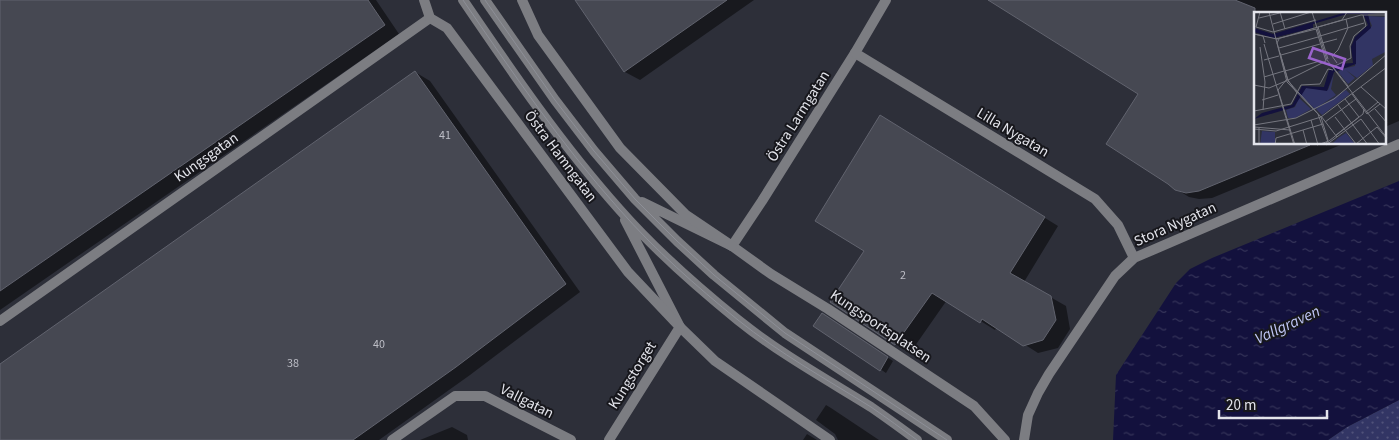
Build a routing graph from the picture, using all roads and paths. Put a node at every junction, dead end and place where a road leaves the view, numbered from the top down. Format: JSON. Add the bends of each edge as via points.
{"nodes":[{"id":1,"x":424,"y":0,"type":"edge"},
{"id":2,"x":463,"y":0,"type":"edge"},
{"id":3,"x":485,"y":0,"type":"edge"},
{"id":4,"x":522,"y":0,"type":"edge"},
{"id":5,"x":886,"y":0,"type":"edge"},
{"id":6,"x":430,"y":18,"type":"junction"},
{"id":7,"x":855,"y":53,"type":"junction"},
{"id":8,"x":1399,"y":144,"type":"edge"},
{"id":9,"x":635,"y":199,"type":"junction"},
{"id":10,"x":620,"y":210,"type":"junction"},
{"id":11,"x":732,"y":246,"type":"junction"},
{"id":12,"x":1134,"y":258,"type":"junction"},
{"id":13,"x":0,"y":321,"type":"edge"},
{"id":14,"x":680,"y":327,"type":"junction"},
{"id":15,"x":392,"y":440,"type":"edge"},
{"id":16,"x":571,"y":440,"type":"edge"},
{"id":17,"x":609,"y":440,"type":"edge"},
{"id":18,"x":830,"y":440,"type":"edge"},
{"id":19,"x":917,"y":440,"type":"edge"},
{"id":20,"x":947,"y":440,"type":"edge"},
{"id":21,"x":1005,"y":440,"type":"edge"},
{"id":22,"x":1024,"y":440,"type":"edge"}],
"edges":[{"from":1,"to":6,"type":"street"},
{"from":2,"to":10,"type":"street","name":"Östra Hamngatan","via":[[572,154]]},
{"from":3,"to":9,"type":"street","name":"Östra Hamngatan","via":[[583,136]]},
{"from":4,"to":11,"type":"street","via":[[538,36],[620,148],[686,214]]},
{"from":5,"to":7,"type":"street","name":"Östra Larmgatan"},
{"from":6,"to":13,"type":"street","name":"Kungsgatan"},
{"from":6,"to":14,"type":"street","name":"Östra Hamngatan","via":[[447,28],[628,272]]},
{"from":7,"to":11,"type":"street","name":"Östra Larmgatan"},
{"from":7,"to":12,"type":"street","name":"Lilla Nygatan","via":[[1095,200],[1118,225]]},
{"from":8,"to":12,"type":"street","name":"Stora Nygatan"},
{"from":9,"to":11,"type":"street"},
{"from":9,"to":20,"type":"street","name":"Östra Hamngatan","via":[[714,275],[785,333]]},
{"from":10,"to":14,"type":"street"},
{"from":10,"to":19,"type":"street","name":"Östra Hamngatan","via":[[703,290],[758,334]]},
{"from":11,"to":21,"type":"street","name":"Kungsportsplatsen","via":[[974,406]]},
{"from":12,"to":22,"type":"street","name":"Stora Nygatan","via":[[1115,276],[1048,374],[1028,415]]},
{"from":14,"to":17,"type":"street","name":"Kungstorget"},
{"from":14,"to":18,"type":"street","via":[[715,361]]},
{"from":15,"to":16,"type":"street","name":"Vallgatan","via":[[455,396],[484,396]]}]}
